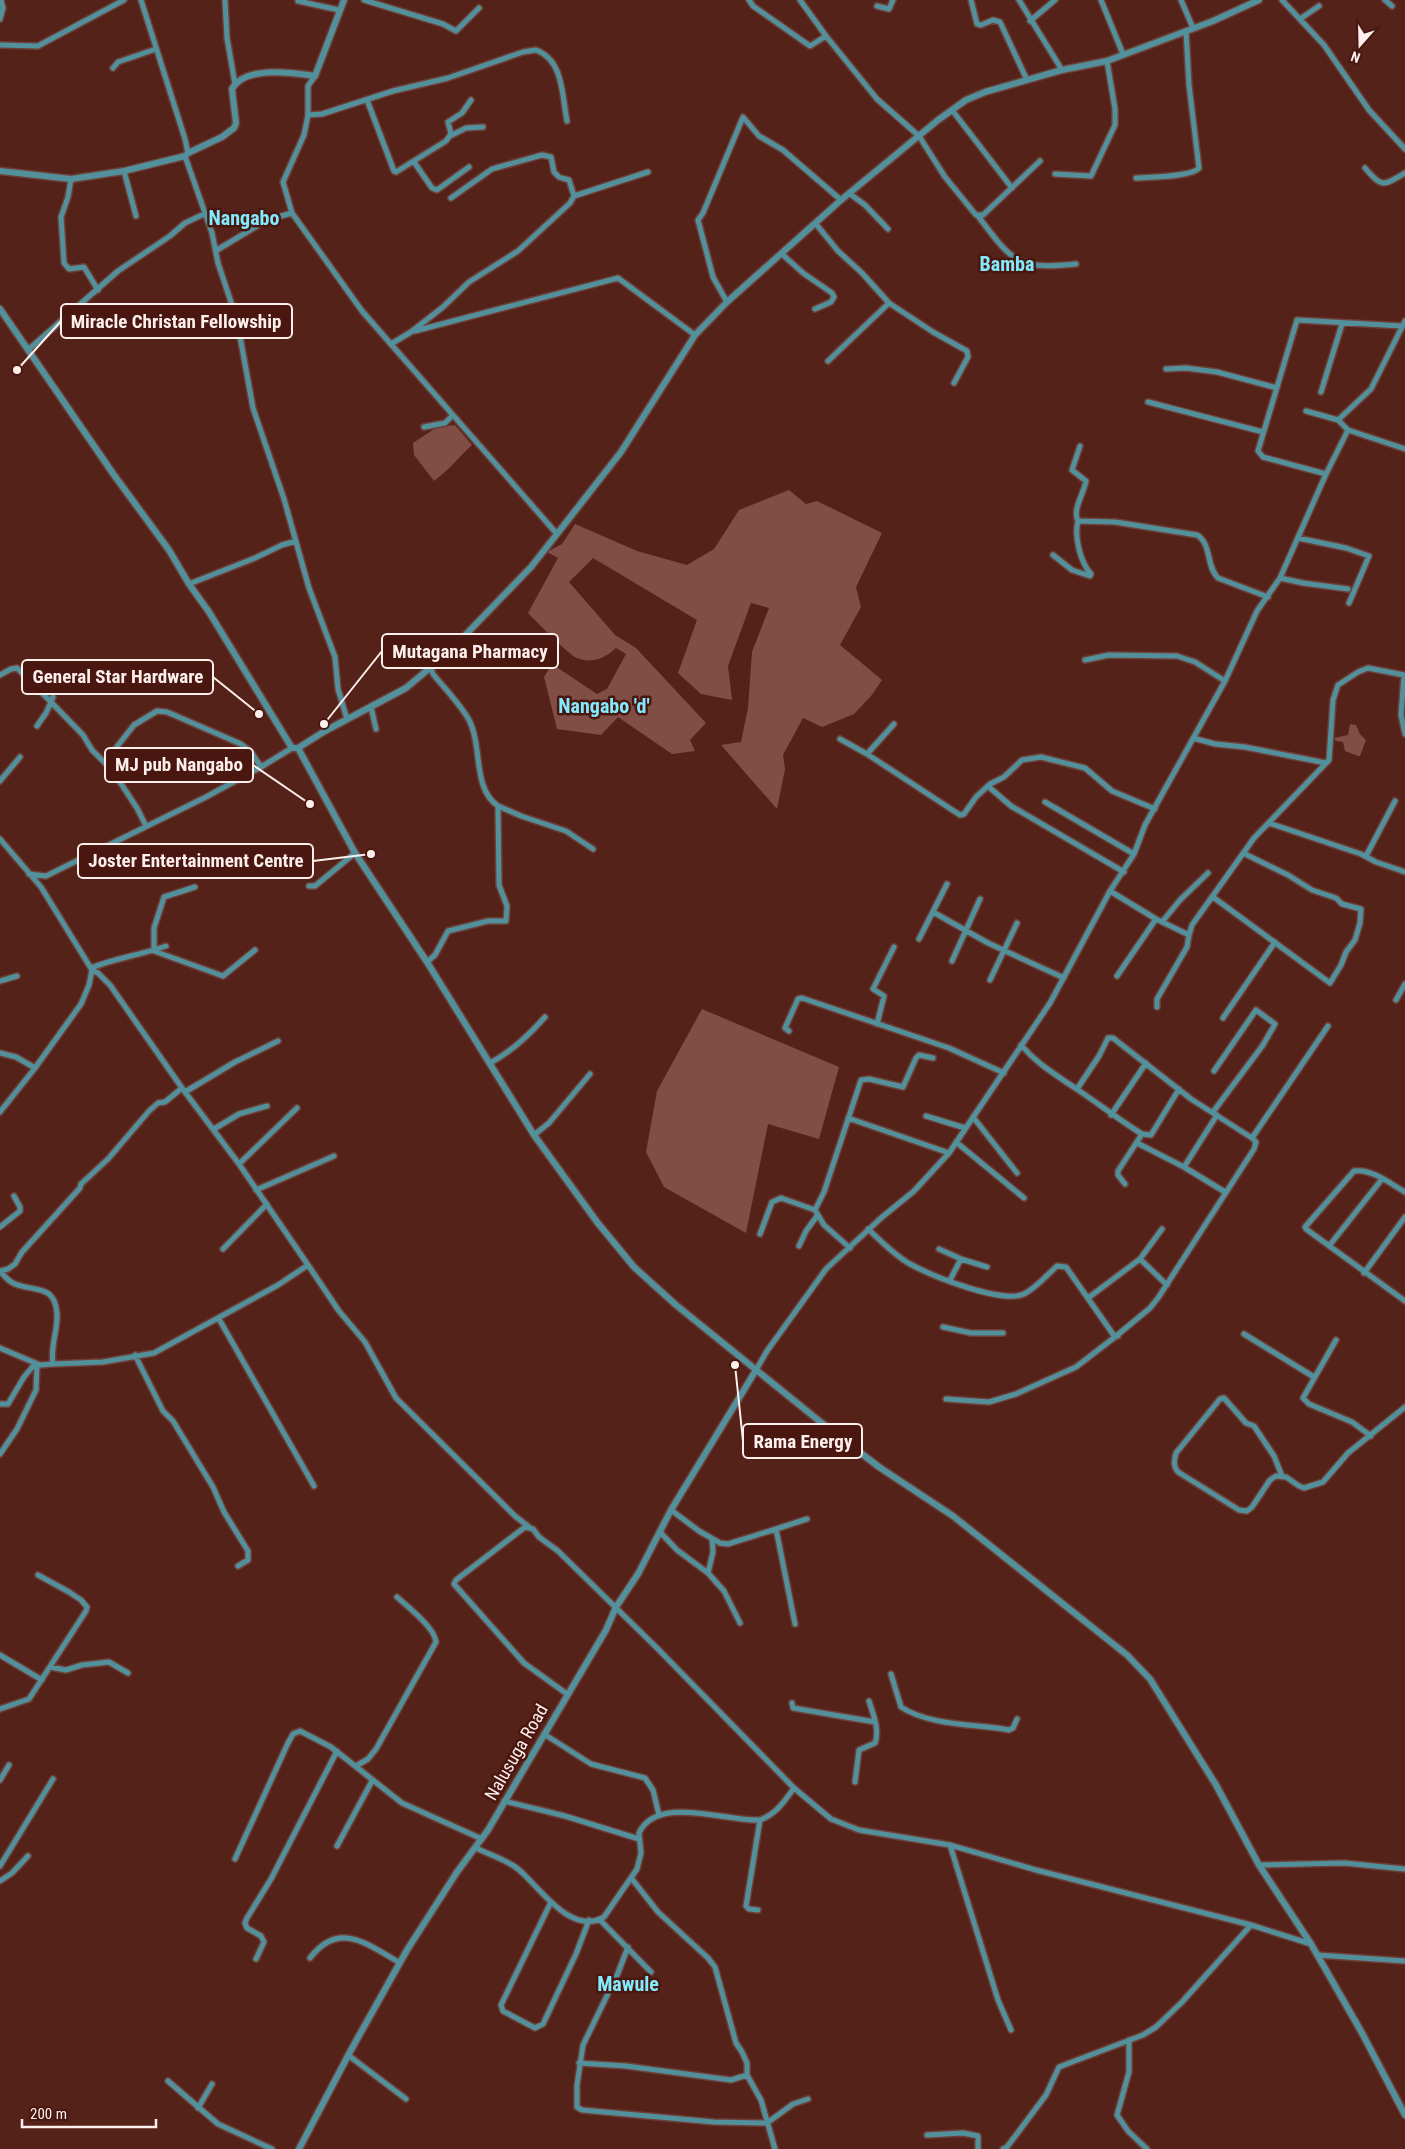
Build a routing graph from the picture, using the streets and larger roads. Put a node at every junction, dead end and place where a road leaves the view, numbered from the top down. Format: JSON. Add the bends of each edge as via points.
{"nodes":[{"id":1,"x":1,"y":0,"type":"edge"},
{"id":2,"x":124,"y":0,"type":"edge"},
{"id":3,"x":141,"y":0,"type":"edge"},
{"id":4,"x":225,"y":0,"type":"edge"},
{"id":5,"x":344,"y":0,"type":"edge"},
{"id":6,"x":364,"y":0,"type":"edge"},
{"id":7,"x":749,"y":0,"type":"edge"},
{"id":8,"x":800,"y":0,"type":"edge"},
{"id":9,"x":894,"y":0,"type":"edge"},
{"id":10,"x":970,"y":0,"type":"edge"},
{"id":11,"x":1019,"y":0,"type":"edge"},
{"id":12,"x":1055,"y":0,"type":"edge"},
{"id":13,"x":1101,"y":0,"type":"edge"},
{"id":14,"x":1181,"y":0,"type":"edge"},
{"id":15,"x":1259,"y":0,"type":"edge"},
{"id":16,"x":1282,"y":0,"type":"edge"},
{"id":17,"x":1385,"y":0,"type":"edge"},
{"id":18,"x":298,"y":1,"type":"dead end"},
{"id":19,"x":322,"y":3,"type":"edge"},
{"id":20,"x":876,"y":6,"type":"dead end"},
{"id":21,"x":1319,"y":6,"type":"dead end"},
{"id":22,"x":1392,"y":6,"type":"dead end"},
{"id":23,"x":479,"y":8,"type":"dead end"},
{"id":24,"x":339,"y":10,"type":"junction"},
{"id":25,"x":0,"y":18,"type":"edge"},
{"id":26,"x":1300,"y":18,"type":"junction"},
{"id":27,"x":1030,"y":20,"type":"junction"},
{"id":28,"x":1193,"y":28,"type":"junction"},
{"id":29,"x":1186,"y":31,"type":"junction"},
{"id":30,"x":826,"y":36,"type":"junction"},
{"id":31,"x":0,"y":45,"type":"edge"},
{"id":32,"x":156,"y":49,"type":"junction"},
{"id":33,"x":1123,"y":54,"type":"junction"},
{"id":34,"x":1107,"y":61,"type":"junction"},
{"id":35,"x":113,"y":68,"type":"dead end"},
{"id":36,"x":1062,"y":70,"type":"junction"},
{"id":37,"x":315,"y":76,"type":"junction"},
{"id":38,"x":1027,"y":80,"type":"junction"},
{"id":39,"x":235,"y":84,"type":"junction"},
{"id":40,"x":367,"y":100,"type":"junction"},
{"id":41,"x":470,"y":100,"type":"dead end"},
{"id":42,"x":952,"y":110,"type":"junction"},
{"id":43,"x":308,"y":115,"type":"junction"},
{"id":44,"x":567,"y":121,"type":"dead end"},
{"id":45,"x":483,"y":127,"type":"dead end"},
{"id":46,"x":450,"y":136,"type":"junction"},
{"id":47,"x":919,"y":136,"type":"junction"},
{"id":48,"x":1405,"y":149,"type":"edge"},
{"id":49,"x":186,"y":154,"type":"junction"},
{"id":50,"x":1040,"y":161,"type":"dead end"},
{"id":51,"x":414,"y":162,"type":"junction"},
{"id":52,"x":469,"y":167,"type":"dead end"},
{"id":53,"x":1365,"y":168,"type":"dead end"},
{"id":54,"x":0,"y":171,"type":"edge"},
{"id":55,"x":124,"y":171,"type":"junction"},
{"id":56,"x":648,"y":172,"type":"dead end"},
{"id":57,"x":1405,"y":173,"type":"edge"},
{"id":58,"x":1055,"y":174,"type":"dead end"},
{"id":59,"x":1136,"y":178,"type":"dead end"},
{"id":60,"x":70,"y":179,"type":"junction"},
{"id":61,"x":1012,"y":188,"type":"junction"},
{"id":62,"x":850,"y":194,"type":"junction"},
{"id":63,"x":574,"y":196,"type":"junction"},
{"id":64,"x":451,"y":198,"type":"dead end"},
{"id":65,"x":842,"y":200,"type":"junction"},
{"id":66,"x":292,"y":213,"type":"junction"},
{"id":67,"x":204,"y":214,"type":"junction"},
{"id":68,"x":136,"y":216,"type":"dead end"},
{"id":69,"x":978,"y":216,"type":"junction"},
{"id":70,"x":816,"y":224,"type":"junction"},
{"id":71,"x":888,"y":229,"type":"dead end"},
{"id":72,"x":217,"y":250,"type":"junction"},
{"id":73,"x":783,"y":254,"type":"junction"},
{"id":74,"x":1076,"y":264,"type":"dead end"},
{"id":75,"x":98,"y":290,"type":"junction"},
{"id":76,"x":727,"y":302,"type":"junction"},
{"id":77,"x":889,"y":303,"type":"junction"},
{"id":78,"x":0,"y":309,"type":"edge"},
{"id":79,"x":815,"y":309,"type":"dead end"},
{"id":80,"x":1404,"y":323,"type":"edge"},
{"id":81,"x":1342,"y":324,"type":"junction"},
{"id":82,"x":411,"y":332,"type":"junction"},
{"id":83,"x":696,"y":335,"type":"junction"},
{"id":84,"x":391,"y":344,"type":"junction"},
{"id":85,"x":28,"y":350,"type":"junction"},
{"id":86,"x":828,"y":361,"type":"dead end"},
{"id":87,"x":1166,"y":369,"type":"dead end"},
{"id":88,"x":954,"y":382,"type":"dead end"},
{"id":89,"x":1277,"y":388,"type":"junction"},
{"id":90,"x":1321,"y":392,"type":"dead end"},
{"id":91,"x":1148,"y":402,"type":"dead end"},
{"id":92,"x":1306,"y":412,"type":"dead end"},
{"id":93,"x":452,"y":416,"type":"junction"},
{"id":94,"x":1338,"y":420,"type":"junction"},
{"id":95,"x":424,"y":428,"type":"dead end"},
{"id":96,"x":1348,"y":430,"type":"junction"},
{"id":97,"x":1263,"y":432,"type":"junction"},
{"id":98,"x":1080,"y":446,"type":"dead end"},
{"id":99,"x":1405,"y":449,"type":"edge"},
{"id":100,"x":1326,"y":474,"type":"junction"},
{"id":101,"x":1078,"y":521,"type":"junction"},
{"id":102,"x":557,"y":534,"type":"junction"},
{"id":103,"x":1298,"y":538,"type":"junction"},
{"id":104,"x":296,"y":541,"type":"junction"},
{"id":105,"x":1053,"y":555,"type":"dead end"},
{"id":106,"x":1280,"y":578,"type":"junction"},
{"id":107,"x":188,"y":584,"type":"junction"},
{"id":108,"x":1348,"y":589,"type":"dead end"},
{"id":109,"x":1268,"y":597,"type":"junction"},
{"id":110,"x":1349,"y":603,"type":"dead end"},
{"id":111,"x":1084,"y":660,"type":"dead end"},
{"id":112,"x":431,"y":668,"type":"junction"},
{"id":113,"x":0,"y":675,"type":"edge"},
{"id":114,"x":1404,"y":675,"type":"edge"},
{"id":115,"x":1225,"y":682,"type":"junction"},
{"id":116,"x":52,"y":699,"type":"junction"},
{"id":117,"x":371,"y":707,"type":"junction"},
{"id":118,"x":347,"y":719,"type":"junction"},
{"id":119,"x":894,"y":724,"type":"dead end"},
{"id":120,"x":37,"y":726,"type":"dead end"},
{"id":121,"x":376,"y":729,"type":"dead end"},
{"id":122,"x":1405,"y":734,"type":"edge"},
{"id":123,"x":1194,"y":738,"type":"junction"},
{"id":124,"x":840,"y":739,"type":"dead end"},
{"id":125,"x":295,"y":748,"type":"junction"},
{"id":126,"x":867,"y":754,"type":"junction"},
{"id":127,"x":20,"y":757,"type":"dead end"},
{"id":128,"x":105,"y":762,"type":"junction"},
{"id":129,"x":1326,"y":763,"type":"junction"},
{"id":130,"x":261,"y":767,"type":"junction"},
{"id":131,"x":0,"y":781,"type":"edge"},
{"id":132,"x":989,"y":787,"type":"junction"},
{"id":133,"x":1394,"y":800,"type":"dead end"},
{"id":134,"x":1045,"y":802,"type":"dead end"},
{"id":135,"x":498,"y":806,"type":"junction"},
{"id":136,"x":1155,"y":809,"type":"junction"},
{"id":137,"x":1269,"y":823,"type":"junction"},
{"id":138,"x":146,"y":826,"type":"junction"},
{"id":139,"x":0,"y":839,"type":"edge"},
{"id":140,"x":593,"y":848,"type":"dead end"},
{"id":141,"x":355,"y":853,"type":"junction"},
{"id":142,"x":1243,"y":853,"type":"junction"},
{"id":143,"x":1134,"y":854,"type":"junction"},
{"id":144,"x":1366,"y":856,"type":"junction"},
{"id":145,"x":1124,"y":872,"type":"junction"},
{"id":146,"x":1405,"y":872,"type":"edge"},
{"id":147,"x":1208,"y":873,"type":"dead end"},
{"id":148,"x":29,"y":874,"type":"junction"},
{"id":149,"x":46,"y":876,"type":"junction"},
{"id":150,"x":947,"y":884,"type":"dead end"},
{"id":151,"x":309,"y":886,"type":"dead end"},
{"id":152,"x":41,"y":887,"type":"junction"},
{"id":153,"x":195,"y":888,"type":"dead end"},
{"id":154,"x":1110,"y":891,"type":"junction"},
{"id":155,"x":1213,"y":897,"type":"junction"},
{"id":156,"x":980,"y":898,"type":"dead end"},
{"id":157,"x":933,"y":912,"type":"junction"},
{"id":158,"x":1156,"y":919,"type":"junction"},
{"id":159,"x":1162,"y":922,"type":"junction"},
{"id":160,"x":1017,"y":923,"type":"dead end"},
{"id":161,"x":965,"y":931,"type":"junction"},
{"id":162,"x":1189,"y":935,"type":"junction"},
{"id":163,"x":919,"y":939,"type":"dead end"},
{"id":164,"x":1275,"y":942,"type":"junction"},
{"id":165,"x":166,"y":946,"type":"dead end"},
{"id":166,"x":894,"y":947,"type":"dead end"},
{"id":167,"x":154,"y":950,"type":"junction"},
{"id":168,"x":254,"y":950,"type":"dead end"},
{"id":169,"x":1004,"y":950,"type":"junction"},
{"id":170,"x":952,"y":961,"type":"dead end"},
{"id":171,"x":427,"y":962,"type":"junction"},
{"id":172,"x":91,"y":969,"type":"junction"},
{"id":173,"x":17,"y":976,"type":"dead end"},
{"id":174,"x":1117,"y":976,"type":"dead end"},
{"id":175,"x":1064,"y":978,"type":"junction"},
{"id":176,"x":990,"y":980,"type":"dead end"},
{"id":177,"x":0,"y":981,"type":"edge"},
{"id":178,"x":1405,"y":984,"type":"edge"},
{"id":179,"x":1396,"y":1000,"type":"dead end"},
{"id":180,"x":1157,"y":1007,"type":"dead end"},
{"id":181,"x":545,"y":1017,"type":"dead end"},
{"id":182,"x":1223,"y":1018,"type":"dead end"},
{"id":183,"x":877,"y":1024,"type":"junction"},
{"id":184,"x":779,"y":1025,"type":"dead end"},
{"id":185,"x":1328,"y":1026,"type":"dead end"},
{"id":186,"x":278,"y":1041,"type":"dead end"},
{"id":187,"x":1021,"y":1045,"type":"junction"},
{"id":188,"x":0,"y":1053,"type":"edge"},
{"id":189,"x":933,"y":1058,"type":"dead end"},
{"id":190,"x":490,"y":1063,"type":"junction"},
{"id":191,"x":1146,"y":1063,"type":"junction"},
{"id":192,"x":35,"y":1068,"type":"junction"},
{"id":193,"x":1214,"y":1071,"type":"dead end"},
{"id":194,"x":1004,"y":1073,"type":"junction"},
{"id":195,"x":590,"y":1074,"type":"dead end"},
{"id":196,"x":1077,"y":1089,"type":"junction"},
{"id":197,"x":1179,"y":1089,"type":"junction"},
{"id":198,"x":183,"y":1090,"type":"junction"},
{"id":199,"x":267,"y":1106,"type":"dead end"},
{"id":200,"x":297,"y":1108,"type":"dead end"},
{"id":201,"x":0,"y":1112,"type":"edge"},
{"id":202,"x":1215,"y":1114,"type":"junction"},
{"id":203,"x":1111,"y":1115,"type":"junction"},
{"id":204,"x":926,"y":1116,"type":"dead end"},
{"id":205,"x":848,"y":1118,"type":"junction"},
{"id":206,"x":973,"y":1118,"type":"junction"},
{"id":207,"x":965,"y":1128,"type":"junction"},
{"id":208,"x":214,"y":1129,"type":"junction"},
{"id":209,"x":1142,"y":1134,"type":"junction"},
{"id":210,"x":534,"y":1135,"type":"junction"},
{"id":211,"x":1252,"y":1138,"type":"junction"},
{"id":212,"x":956,"y":1142,"type":"junction"},
{"id":213,"x":1137,"y":1143,"type":"junction"},
{"id":214,"x":949,"y":1153,"type":"junction"},
{"id":215,"x":334,"y":1156,"type":"dead end"},
{"id":216,"x":239,"y":1164,"type":"junction"},
{"id":217,"x":1184,"y":1167,"type":"junction"},
{"id":218,"x":1017,"y":1174,"type":"dead end"},
{"id":219,"x":1382,"y":1179,"type":"junction"},
{"id":220,"x":1125,"y":1184,"type":"dead end"},
{"id":221,"x":256,"y":1190,"type":"junction"},
{"id":222,"x":1226,"y":1192,"type":"junction"},
{"id":223,"x":1405,"y":1192,"type":"edge"},
{"id":224,"x":14,"y":1196,"type":"dead end"},
{"id":225,"x":1024,"y":1198,"type":"dead end"},
{"id":226,"x":267,"y":1204,"type":"junction"},
{"id":227,"x":815,"y":1210,"type":"junction"},
{"id":228,"x":817,"y":1216,"type":"junction"},
{"id":229,"x":1405,"y":1217,"type":"edge"},
{"id":230,"x":0,"y":1227,"type":"edge"},
{"id":231,"x":868,"y":1229,"type":"junction"},
{"id":232,"x":1162,"y":1229,"type":"dead end"},
{"id":233,"x":760,"y":1234,"type":"dead end"},
{"id":234,"x":799,"y":1246,"type":"dead end"},
{"id":235,"x":1329,"y":1246,"type":"junction"},
{"id":236,"x":850,"y":1248,"type":"junction"},
{"id":237,"x":223,"y":1249,"type":"dead end"},
{"id":238,"x":939,"y":1249,"type":"dead end"},
{"id":239,"x":1140,"y":1258,"type":"junction"},
{"id":240,"x":961,"y":1259,"type":"junction"},
{"id":241,"x":308,"y":1265,"type":"junction"},
{"id":242,"x":987,"y":1267,"type":"dead end"},
{"id":243,"x":0,"y":1271,"type":"edge"},
{"id":244,"x":1364,"y":1273,"type":"junction"},
{"id":245,"x":950,"y":1280,"type":"junction"},
{"id":246,"x":1167,"y":1285,"type":"junction"},
{"id":247,"x":1405,"y":1292,"type":"edge"},
{"id":248,"x":1088,"y":1298,"type":"junction"},
{"id":249,"x":1403,"y":1300,"type":"edge"},
{"id":250,"x":219,"y":1319,"type":"junction"},
{"id":251,"x":943,"y":1327,"type":"dead end"},
{"id":252,"x":1003,"y":1333,"type":"dead end"},
{"id":253,"x":1123,"y":1333,"type":"dead end"},
{"id":254,"x":1244,"y":1334,"type":"dead end"},
{"id":255,"x":1115,"y":1337,"type":"junction"},
{"id":256,"x":1336,"y":1340,"type":"dead end"},
{"id":257,"x":0,"y":1348,"type":"edge"},
{"id":258,"x":135,"y":1355,"type":"junction"},
{"id":259,"x":53,"y":1364,"type":"junction"},
{"id":260,"x":39,"y":1365,"type":"junction"},
{"id":261,"x":756,"y":1370,"type":"junction"},
{"id":262,"x":1314,"y":1377,"type":"junction"},
{"id":263,"x":946,"y":1399,"type":"dead end"},
{"id":264,"x":0,"y":1404,"type":"edge"},
{"id":265,"x":1405,"y":1406,"type":"edge"},
{"id":266,"x":1371,"y":1436,"type":"junction"},
{"id":267,"x":0,"y":1454,"type":"edge"},
{"id":268,"x":1282,"y":1476,"type":"junction"},
{"id":269,"x":314,"y":1486,"type":"dead end"},
{"id":270,"x":671,"y":1510,"type":"junction"},
{"id":271,"x":807,"y":1519,"type":"dead end"},
{"id":272,"x":530,"y":1527,"type":"junction"},
{"id":273,"x":776,"y":1529,"type":"junction"},
{"id":274,"x":660,"y":1532,"type":"junction"},
{"id":275,"x":712,"y":1539,"type":"junction"},
{"id":276,"x":238,"y":1566,"type":"dead end"},
{"id":277,"x":708,"y":1574,"type":"junction"},
{"id":278,"x":38,"y":1575,"type":"dead end"},
{"id":279,"x":397,"y":1597,"type":"dead end"},
{"id":280,"x":616,"y":1607,"type":"junction"},
{"id":281,"x":740,"y":1623,"type":"dead end"},
{"id":282,"x":795,"y":1624,"type":"dead end"},
{"id":283,"x":0,"y":1655,"type":"edge"},
{"id":284,"x":50,"y":1667,"type":"junction"},
{"id":285,"x":128,"y":1673,"type":"dead end"},
{"id":286,"x":891,"y":1674,"type":"dead end"},
{"id":287,"x":42,"y":1680,"type":"junction"},
{"id":288,"x":567,"y":1694,"type":"junction"},
{"id":289,"x":869,"y":1701,"type":"dead end"},
{"id":290,"x":792,"y":1703,"type":"dead end"},
{"id":291,"x":0,"y":1709,"type":"edge"},
{"id":292,"x":1016,"y":1719,"type":"dead end"},
{"id":293,"x":875,"y":1722,"type":"junction"},
{"id":294,"x":544,"y":1734,"type":"junction"},
{"id":295,"x":337,"y":1751,"type":"junction"},
{"id":296,"x":9,"y":1765,"type":"dead end"},
{"id":297,"x":356,"y":1766,"type":"junction"},
{"id":298,"x":53,"y":1779,"type":"dead end"},
{"id":299,"x":0,"y":1780,"type":"edge"},
{"id":300,"x":372,"y":1780,"type":"junction"},
{"id":301,"x":855,"y":1782,"type":"dead end"},
{"id":302,"x":794,"y":1788,"type":"junction"},
{"id":303,"x":504,"y":1802,"type":"junction"},
{"id":304,"x":658,"y":1815,"type":"junction"},
{"id":305,"x":760,"y":1820,"type":"junction"},
{"id":306,"x":482,"y":1839,"type":"junction"},
{"id":307,"x":639,"y":1839,"type":"junction"},
{"id":308,"x":950,"y":1845,"type":"junction"},
{"id":309,"x":337,"y":1846,"type":"dead end"},
{"id":310,"x":476,"y":1848,"type":"junction"},
{"id":311,"x":28,"y":1856,"type":"dead end"},
{"id":312,"x":235,"y":1859,"type":"dead end"},
{"id":313,"x":1259,"y":1865,"type":"junction"},
{"id":314,"x":0,"y":1866,"type":"edge"},
{"id":315,"x":1405,"y":1869,"type":"edge"},
{"id":316,"x":632,"y":1879,"type":"junction"},
{"id":317,"x":0,"y":1881,"type":"edge"},
{"id":318,"x":551,"y":1902,"type":"junction"},
{"id":319,"x":758,"y":1910,"type":"dead end"},
{"id":320,"x":589,"y":1920,"type":"junction"},
{"id":321,"x":600,"y":1920,"type":"junction"},
{"id":322,"x":1251,"y":1925,"type":"junction"},
{"id":323,"x":1311,"y":1944,"type":"junction"},
{"id":324,"x":628,"y":1947,"type":"junction"},
{"id":325,"x":1317,"y":1955,"type":"junction"},
{"id":326,"x":256,"y":1958,"type":"dead end"},
{"id":327,"x":310,"y":1958,"type":"dead end"},
{"id":328,"x":1405,"y":1961,"type":"edge"},
{"id":329,"x":400,"y":1963,"type":"junction"},
{"id":330,"x":651,"y":1972,"type":"dead end"},
{"id":331,"x":1011,"y":2030,"type":"dead end"},
{"id":332,"x":1129,"y":2040,"type":"junction"},
{"id":333,"x":348,"y":2055,"type":"junction"},
{"id":334,"x":579,"y":2063,"type":"junction"},
{"id":335,"x":747,"y":2075,"type":"junction"},
{"id":336,"x":168,"y":2081,"type":"dead end"},
{"id":337,"x":212,"y":2084,"type":"dead end"},
{"id":338,"x":808,"y":2098,"type":"dead end"},
{"id":339,"x":406,"y":2099,"type":"dead end"},
{"id":340,"x":198,"y":2108,"type":"junction"},
{"id":341,"x":1405,"y":2115,"type":"edge"},
{"id":342,"x":767,"y":2123,"type":"junction"},
{"id":343,"x":927,"y":2134,"type":"dead end"},
{"id":344,"x":272,"y":2149,"type":"edge"},
{"id":345,"x":299,"y":2149,"type":"edge"},
{"id":346,"x":776,"y":2149,"type":"edge"},
{"id":347,"x":978,"y":2149,"type":"edge"},
{"id":348,"x":1003,"y":2149,"type":"edge"},
{"id":349,"x":1147,"y":2149,"type":"edge"}],
"edges":[{"from":1,"to":25,"type":"street"},
{"from":2,"to":31,"type":"street","via":[[38,46]]},
{"from":3,"to":32,"type":"street"},
{"from":4,"to":39,"type":"street","via":[[227,38]]},
{"from":5,"to":24,"type":"street"},
{"from":6,"to":23,"type":"street","via":[[456,31]]},
{"from":7,"to":30,"type":"street","via":[[810,46]]},
{"from":8,"to":30,"type":"street"},
{"from":9,"to":20,"type":"street","via":[[890,9]]},
{"from":10,"to":38,"type":"street","via":[[977,24],[993,20],[1000,22]]},
{"from":11,"to":27,"type":"street"},
{"from":12,"to":27,"type":"street"},
{"from":13,"to":33,"type":"street"},
{"from":14,"to":28,"type":"street"},
{"from":15,"to":28,"type":"street"},
{"from":16,"to":26,"type":"street"},
{"from":17,"to":22,"type":"street"},
{"from":18,"to":19,"type":"street"},
{"from":19,"to":24,"type":"street"},
{"from":21,"to":26,"type":"street"},
{"from":24,"to":37,"type":"street"},
{"from":26,"to":48,"type":"street","via":[[1332,56],[1369,110]]},
{"from":27,"to":36,"type":"street"},
{"from":28,"to":29,"type":"street"},
{"from":29,"to":33,"type":"street"},
{"from":29,"to":59,"type":"street","via":[[1199,168],[1194,173]]},
{"from":30,"to":47,"type":"street","via":[[882,105]]},
{"from":32,"to":35,"type":"street","via":[[118,62]]},
{"from":32,"to":49,"type":"street"},
{"from":33,"to":34,"type":"street"},
{"from":34,"to":36,"type":"street"},
{"from":34,"to":58,"type":"street","via":[[1116,109],[1115,125],[1093,176]]},
{"from":36,"to":38,"type":"street"},
{"from":37,"to":39,"type":"street","via":[[256,74],[243,77]]},
{"from":37,"to":43,"type":"street","via":[[308,86]]},
{"from":38,"to":42,"type":"street","via":[[985,92]]},
{"from":39,"to":49,"type":"street","via":[[232,88],[234,128]]},
{"from":40,"to":43,"type":"street"},
{"from":40,"to":44,"type":"street","via":[[536,50],[547,57],[559,76]]},
{"from":40,"to":51,"type":"street","via":[[394,171]]},
{"from":41,"to":46,"type":"street","via":[[462,113],[448,122]]},
{"from":42,"to":47,"type":"street"},
{"from":42,"to":61,"type":"street"},
{"from":43,"to":66,"type":"street","via":[[304,135],[283,182]]},
{"from":45,"to":46,"type":"street","via":[[466,128]]},
{"from":46,"to":51,"type":"street"},
{"from":47,"to":62,"type":"street"},
{"from":47,"to":69,"type":"street","via":[[944,177]]},
{"from":49,"to":55,"type":"street"},
{"from":49,"to":67,"type":"street"},
{"from":50,"to":61,"type":"street"},
{"from":51,"to":52,"type":"street","via":[[432,188],[437,190]]},
{"from":53,"to":57,"type":"street","via":[[1383,184]]},
{"from":54,"to":60,"type":"street"},
{"from":55,"to":60,"type":"street"},
{"from":55,"to":68,"type":"street"},
{"from":56,"to":63,"type":"street"},
{"from":60,"to":75,"type":"street","via":[[70,190],[61,217],[64,263],[69,268],[84,267]]},
{"from":61,"to":69,"type":"street"},
{"from":62,"to":65,"type":"street"},
{"from":62,"to":71,"type":"street"},
{"from":63,"to":64,"type":"street","via":[[569,180],[554,172],[551,157],[545,154],[492,169]]},
{"from":63,"to":82,"type":"street","via":[[518,251],[468,282],[443,308]]},
{"from":65,"to":70,"type":"street"},
{"from":65,"to":76,"type":"street","via":[[783,150],[759,136],[743,117],[698,220],[713,277]]},
{"from":66,"to":72,"type":"street","via":[[267,220]]},
{"from":66,"to":84,"type":"street","via":[[362,311]]},
{"from":67,"to":72,"type":"street"},
{"from":67,"to":75,"type":"street","via":[[185,223],[118,271]]},
{"from":69,"to":74,"type":"street","via":[[1011,257],[1019,262],[1035,266]]},
{"from":70,"to":73,"type":"street"},
{"from":70,"to":77,"type":"street"},
{"from":72,"to":104,"type":"street","via":[[218,263],[237,320],[253,408]]},
{"from":73,"to":76,"type":"street"},
{"from":73,"to":79,"type":"street","via":[[832,293],[831,302]]},
{"from":75,"to":85,"type":"street"},
{"from":76,"to":83,"type":"street"},
{"from":77,"to":86,"type":"street"},
{"from":77,"to":88,"type":"street","via":[[967,351],[968,357]]},
{"from":78,"to":85,"type":"street"},
{"from":80,"to":81,"type":"street"},
{"from":80,"to":94,"type":"street","via":[[1371,388]]},
{"from":81,"to":89,"type":"street","via":[[1297,320]]},
{"from":81,"to":90,"type":"street"},
{"from":82,"to":83,"type":"street","via":[[618,278]]},
{"from":82,"to":84,"type":"street"},
{"from":83,"to":102,"type":"street","via":[[621,452]]},
{"from":84,"to":93,"type":"street"},
{"from":85,"to":107,"type":"street","via":[[169,550]]},
{"from":87,"to":89,"type":"street","via":[[1217,372]]},
{"from":89,"to":97,"type":"street"},
{"from":91,"to":97,"type":"street"},
{"from":92,"to":94,"type":"street"},
{"from":93,"to":95,"type":"street","via":[[445,423]]},
{"from":93,"to":102,"type":"street"},
{"from":94,"to":96,"type":"street"},
{"from":96,"to":99,"type":"street"},
{"from":96,"to":100,"type":"street"},
{"from":97,"to":100,"type":"street","via":[[1258,451],[1260,456]]},
{"from":98,"to":101,"type":"street","via":[[1072,470],[1086,482],[1077,510]]},
{"from":100,"to":103,"type":"street"},
{"from":101,"to":105,"type":"street","via":[[1080,549],[1090,576],[1072,570]]},
{"from":101,"to":109,"type":"street","via":[[1115,522],[1197,536],[1204,542],[1218,578]]},
{"from":102,"to":112,"type":"street","via":[[531,567]]},
{"from":103,"to":106,"type":"street"},
{"from":103,"to":110,"type":"street","via":[[1369,556]]},
{"from":104,"to":107,"type":"street"},
{"from":104,"to":118,"type":"street","via":[[334,657],[338,689]]},
{"from":106,"to":108,"type":"street"},
{"from":106,"to":109,"type":"street"},
{"from":107,"to":125,"type":"street","via":[[210,612]]},
{"from":109,"to":115,"type":"street","via":[[1257,611]]},
{"from":111,"to":115,"type":"street","via":[[1109,655],[1176,656],[1195,662]]},
{"from":112,"to":117,"type":"street","via":[[406,688]]},
{"from":112,"to":135,"type":"street","via":[[470,721],[484,790]]},
{"from":113,"to":116,"type":"street","via":[[17,668]]},
{"from":114,"to":122,"type":"street","via":[[1401,715]]},
{"from":114,"to":129,"type":"street","via":[[1368,668],[1338,685],[1333,700],[1330,758]]},
{"from":115,"to":123,"type":"street"},
{"from":116,"to":120,"type":"street"},
{"from":116,"to":128,"type":"street"},
{"from":117,"to":118,"type":"street"},
{"from":117,"to":121,"type":"street"},
{"from":118,"to":125,"type":"street"},
{"from":119,"to":126,"type":"street"},
{"from":123,"to":129,"type":"street"},
{"from":123,"to":136,"type":"street"},
{"from":124,"to":126,"type":"street"},
{"from":125,"to":130,"type":"street"},
{"from":125,"to":141,"type":"street"},
{"from":126,"to":132,"type":"street","via":[[960,815]]},
{"from":127,"to":131,"type":"street"},
{"from":128,"to":130,"type":"street","via":[[134,725],[157,711],[167,712],[241,744]]},
{"from":128,"to":138,"type":"street"},
{"from":129,"to":137,"type":"street"},
{"from":130,"to":138,"type":"street"},
{"from":132,"to":136,"type":"street","via":[[1004,778],[1022,760],[1040,757],[1085,768],[1112,791]]},
{"from":132,"to":145,"type":"street","via":[[1012,806]]},
{"from":133,"to":144,"type":"street"},
{"from":134,"to":143,"type":"street"},
{"from":135,"to":140,"type":"street","via":[[566,831]]},
{"from":135,"to":171,"type":"street","via":[[500,885],[507,906],[506,921],[488,921],[451,930],[435,956]]},
{"from":136,"to":143,"type":"street"},
{"from":137,"to":142,"type":"street"},
{"from":137,"to":144,"type":"street"},
{"from":138,"to":149,"type":"street"},
{"from":139,"to":148,"type":"street"},
{"from":141,"to":151,"type":"street","via":[[315,886]]},
{"from":141,"to":171,"type":"street"},
{"from":142,"to":155,"type":"street"},
{"from":142,"to":164,"type":"street","via":[[1312,890],[1361,909],[1355,940],[1330,983]]},
{"from":143,"to":145,"type":"street"},
{"from":144,"to":146,"type":"street"},
{"from":145,"to":154,"type":"street"},
{"from":147,"to":159,"type":"street"},
{"from":148,"to":149,"type":"street"},
{"from":148,"to":152,"type":"street"},
{"from":149,"to":152,"type":"street"},
{"from":150,"to":157,"type":"street"},
{"from":152,"to":172,"type":"street"},
{"from":153,"to":167,"type":"street","via":[[164,897],[154,928]]},
{"from":154,"to":158,"type":"street"},
{"from":154,"to":175,"type":"street"},
{"from":155,"to":162,"type":"street","via":[[1192,924]]},
{"from":155,"to":164,"type":"street"},
{"from":156,"to":161,"type":"street"},
{"from":157,"to":161,"type":"street"},
{"from":157,"to":163,"type":"street"},
{"from":158,"to":159,"type":"street"},
{"from":158,"to":174,"type":"street"},
{"from":159,"to":162,"type":"street"},
{"from":160,"to":169,"type":"street"},
{"from":161,"to":169,"type":"street"},
{"from":161,"to":170,"type":"street"},
{"from":162,"to":180,"type":"street","via":[[1187,947],[1157,999]]},
{"from":164,"to":182,"type":"street"},
{"from":165,"to":167,"type":"street"},
{"from":166,"to":183,"type":"street","via":[[872,989],[884,998]]},
{"from":167,"to":168,"type":"street","via":[[223,976]]},
{"from":167,"to":172,"type":"street"},
{"from":169,"to":175,"type":"street"},
{"from":169,"to":176,"type":"street"},
{"from":171,"to":190,"type":"street"},
{"from":172,"to":192,"type":"street","via":[[81,1004]]},
{"from":172,"to":198,"type":"street","via":[[110,985]]},
{"from":173,"to":177,"type":"street"},
{"from":175,"to":187,"type":"street"},
{"from":178,"to":179,"type":"street"},
{"from":181,"to":190,"type":"street","via":[[521,1041]]},
{"from":183,"to":184,"type":"street","via":[[802,998],[796,1003],[787,1030]]},
{"from":183,"to":194,"type":"street","via":[[949,1048]]},
{"from":185,"to":211,"type":"street"},
{"from":186,"to":198,"type":"street"},
{"from":187,"to":194,"type":"street"},
{"from":187,"to":196,"type":"street","via":[[1034,1060]]},
{"from":188,"to":192,"type":"street","via":[[16,1057]]},
{"from":189,"to":205,"type":"street","via":[[919,1055],[903,1087],[869,1078],[861,1080]]},
{"from":190,"to":210,"type":"street"},
{"from":191,"to":196,"type":"street","via":[[1116,1040],[1108,1038]]},
{"from":191,"to":197,"type":"street"},
{"from":191,"to":203,"type":"street"},
{"from":192,"to":201,"type":"street"},
{"from":193,"to":202,"type":"street","via":[[1256,1010],[1275,1024]]},
{"from":194,"to":206,"type":"street"},
{"from":195,"to":210,"type":"street","via":[[549,1124]]},
{"from":196,"to":203,"type":"street"},
{"from":197,"to":202,"type":"street"},
{"from":197,"to":209,"type":"street","via":[[1151,1135]]},
{"from":198,"to":208,"type":"street"},
{"from":198,"to":243,"type":"street","via":[[149,1111],[108,1159],[81,1184],[14,1264]]},
{"from":199,"to":208,"type":"street","via":[[239,1114]]},
{"from":200,"to":216,"type":"street"},
{"from":202,"to":211,"type":"street"},
{"from":202,"to":217,"type":"street"},
{"from":203,"to":209,"type":"street"},
{"from":204,"to":207,"type":"street"},
{"from":205,"to":214,"type":"street"},
{"from":205,"to":227,"type":"street"},
{"from":206,"to":207,"type":"street"},
{"from":206,"to":218,"type":"street"},
{"from":207,"to":212,"type":"street"},
{"from":208,"to":216,"type":"street"},
{"from":209,"to":213,"type":"street"},
{"from":210,"to":261,"type":"street","via":[[596,1222],[634,1267]]},
{"from":211,"to":222,"type":"street","via":[[1256,1145]]},
{"from":212,"to":214,"type":"street"},
{"from":212,"to":225,"type":"street"},
{"from":213,"to":217,"type":"street"},
{"from":213,"to":220,"type":"street","via":[[1118,1171]]},
{"from":214,"to":231,"type":"street","via":[[918,1188]]},
{"from":215,"to":221,"type":"street"},
{"from":216,"to":221,"type":"street"},
{"from":217,"to":222,"type":"street"},
{"from":219,"to":223,"type":"street"},
{"from":219,"to":235,"type":"street"},
{"from":219,"to":235,"type":"street","via":[[1365,1171],[1354,1171],[1307,1224],[1306,1229]]},
{"from":221,"to":226,"type":"street"},
{"from":222,"to":246,"type":"street"},
{"from":224,"to":230,"type":"street","via":[[20,1211]]},
{"from":226,"to":237,"type":"street"},
{"from":226,"to":241,"type":"street"},
{"from":227,"to":228,"type":"street"},
{"from":227,"to":233,"type":"street","via":[[778,1198],[772,1202]]},
{"from":228,"to":234,"type":"street"},
{"from":228,"to":236,"type":"street"},
{"from":229,"to":244,"type":"street"},
{"from":231,"to":236,"type":"street"},
{"from":231,"to":245,"type":"street","via":[[911,1264]]},
{"from":232,"to":239,"type":"street"},
{"from":235,"to":244,"type":"street"},
{"from":236,"to":261,"type":"street","via":[[826,1269],[811,1288]]},
{"from":238,"to":240,"type":"street"},
{"from":239,"to":246,"type":"street"},
{"from":239,"to":248,"type":"street"},
{"from":240,"to":242,"type":"street"},
{"from":240,"to":245,"type":"street"},
{"from":241,"to":250,"type":"street"},
{"from":241,"to":272,"type":"street","via":[[364,1342],[396,1398]]},
{"from":243,"to":259,"type":"street","via":[[14,1284],[41,1290],[55,1300]]},
{"from":244,"to":249,"type":"street"},
{"from":245,"to":248,"type":"street","via":[[983,1292],[1012,1296],[1024,1294],[1062,1265]]},
{"from":246,"to":255,"type":"street","via":[[1150,1308]]},
{"from":247,"to":249,"type":"street"},
{"from":248,"to":255,"type":"street"},
{"from":250,"to":258,"type":"street","via":[[162,1350]]},
{"from":250,"to":269,"type":"street"},
{"from":251,"to":252,"type":"street"},
{"from":253,"to":255,"type":"street"},
{"from":254,"to":262,"type":"street"},
{"from":255,"to":263,"type":"street","via":[[1076,1367],[1016,1394],[989,1402]]},
{"from":256,"to":262,"type":"street"},
{"from":257,"to":260,"type":"street"},
{"from":258,"to":259,"type":"street","via":[[103,1362]]},
{"from":258,"to":276,"type":"street","via":[[163,1411],[173,1421],[248,1551],[248,1560]]},
{"from":259,"to":260,"type":"street"},
{"from":260,"to":264,"type":"street","via":[[34,1365],[24,1377],[8,1404]]},
{"from":260,"to":267,"type":"street","via":[[36,1390],[17,1430]]},
{"from":261,"to":270,"type":"street","name":"Nalusuga Road"},
{"from":261,"to":313,"type":"street","via":[[879,1467],[953,1516],[1126,1655],[1150,1679],[1166,1704],[1216,1785]]},
{"from":262,"to":266,"type":"street","via":[[1305,1391],[1305,1401],[1352,1422]]},
{"from":265,"to":266,"type":"street"},
{"from":266,"to":268,"type":"street","via":[[1348,1453],[1323,1482],[1315,1486],[1299,1486]]},
{"from":268,"to":268,"type":"street","via":[[1270,1480],[1252,1507],[1243,1512],[1178,1472],[1174,1462],[1176,1453],[1224,1398],[1246,1424],[1254,1426],[1274,1456]]},
{"from":270,"to":274,"type":"street","name":"Nalusuga Road"},
{"from":270,"to":275,"type":"street"},
{"from":271,"to":273,"type":"street"},
{"from":272,"to":280,"type":"street"},
{"from":272,"to":288,"type":"street","via":[[525,1527],[454,1584],[524,1664]]},
{"from":273,"to":275,"type":"street","via":[[728,1544]]},
{"from":273,"to":282,"type":"street"},
{"from":274,"to":277,"type":"street"},
{"from":274,"to":280,"type":"street","name":"Nalusuga Road"},
{"from":275,"to":277,"type":"street"},
{"from":277,"to":281,"type":"street","via":[[724,1591]]},
{"from":278,"to":284,"type":"street","via":[[69,1592],[87,1607]]},
{"from":279,"to":297,"type":"street","via":[[428,1627],[436,1642],[376,1749]]},
{"from":280,"to":288,"type":"street","name":"Nalusuga Road","via":[[606,1630]]},
{"from":280,"to":302,"type":"street"},
{"from":283,"to":287,"type":"street"},
{"from":284,"to":285,"type":"street","via":[[66,1670],[109,1662]]},
{"from":284,"to":287,"type":"street"},
{"from":286,"to":292,"type":"street","via":[[901,1707],[915,1713],[943,1721],[1009,1730]]},
{"from":287,"to":291,"type":"street","via":[[26,1702]]},
{"from":288,"to":294,"type":"street","name":"Nalusuga Road"},
{"from":289,"to":293,"type":"street"},
{"from":290,"to":293,"type":"street","via":[[792,1708]]},
{"from":293,"to":301,"type":"street","via":[[875,1743],[859,1750]]},
{"from":294,"to":303,"type":"street","name":"Nalusuga Road"},
{"from":294,"to":304,"type":"street","via":[[591,1764],[645,1778],[653,1790]]},
{"from":295,"to":297,"type":"street"},
{"from":295,"to":312,"type":"street","via":[[303,1732],[293,1734]]},
{"from":295,"to":326,"type":"street","via":[[245,1923],[264,1942]]},
{"from":296,"to":299,"type":"street"},
{"from":297,"to":300,"type":"street"},
{"from":298,"to":314,"type":"street"},
{"from":300,"to":306,"type":"street","via":[[402,1803]]},
{"from":300,"to":309,"type":"street"},
{"from":302,"to":305,"type":"street","via":[[780,1807]]},
{"from":302,"to":308,"type":"street","via":[[831,1819],[851,1828]]},
{"from":303,"to":306,"type":"street","name":"Nalusuga Road"},
{"from":303,"to":307,"type":"street","via":[[565,1816]]},
{"from":304,"to":305,"type":"street","via":[[684,1812]]},
{"from":304,"to":307,"type":"street","via":[[642,1826]]},
{"from":305,"to":319,"type":"street","via":[[746,1906]]},
{"from":306,"to":310,"type":"street","name":"Nalusuga Road"},
{"from":307,"to":316,"type":"street","via":[[641,1853]]},
{"from":308,"to":322,"type":"street"},
{"from":308,"to":331,"type":"street","via":[[998,2000]]},
{"from":310,"to":318,"type":"street","via":[[516,1867]]},
{"from":310,"to":329,"type":"street","name":"Nalusuga Road","via":[[457,1872]]},
{"from":311,"to":317,"type":"street"},
{"from":313,"to":315,"type":"street","via":[[1344,1863]]},
{"from":313,"to":323,"type":"street"},
{"from":316,"to":321,"type":"street"},
{"from":316,"to":335,"type":"street","via":[[658,1912],[715,1966],[736,2043],[747,2063]]},
{"from":318,"to":320,"type":"street","via":[[568,1914]]},
{"from":318,"to":320,"type":"street","via":[[501,2005],[503,2011],[535,2028],[543,2024]]},
{"from":320,"to":321,"type":"street"},
{"from":321,"to":324,"type":"street"},
{"from":322,"to":323,"type":"street"},
{"from":322,"to":332,"type":"street","via":[[1156,2027]]},
{"from":323,"to":325,"type":"street"},
{"from":324,"to":330,"type":"street"},
{"from":324,"to":334,"type":"street","via":[[583,2045]]},
{"from":325,"to":328,"type":"street"},
{"from":325,"to":341,"type":"street"},
{"from":327,"to":329,"type":"street","via":[[319,1946],[342,1936],[370,1946]]},
{"from":329,"to":333,"type":"street","name":"Nalusuga Road"},
{"from":332,"to":348,"type":"street","via":[[1059,2067],[1046,2095]]},
{"from":332,"to":349,"type":"street","via":[[1128,2072],[1117,2115]]},
{"from":333,"to":339,"type":"street"},
{"from":333,"to":345,"type":"street","name":"Nalusuga Road"},
{"from":334,"to":335,"type":"street","via":[[731,2080]]},
{"from":334,"to":342,"type":"street","via":[[576,2101],[582,2110],[714,2122]]},
{"from":335,"to":342,"type":"street","via":[[761,2100]]},
{"from":336,"to":340,"type":"street"},
{"from":337,"to":340,"type":"street"},
{"from":338,"to":342,"type":"street","via":[[793,2104]]},
{"from":340,"to":344,"type":"street","via":[[229,2130]]},
{"from":342,"to":346,"type":"street"},
{"from":343,"to":347,"type":"street","via":[[978,2136]]}]}
